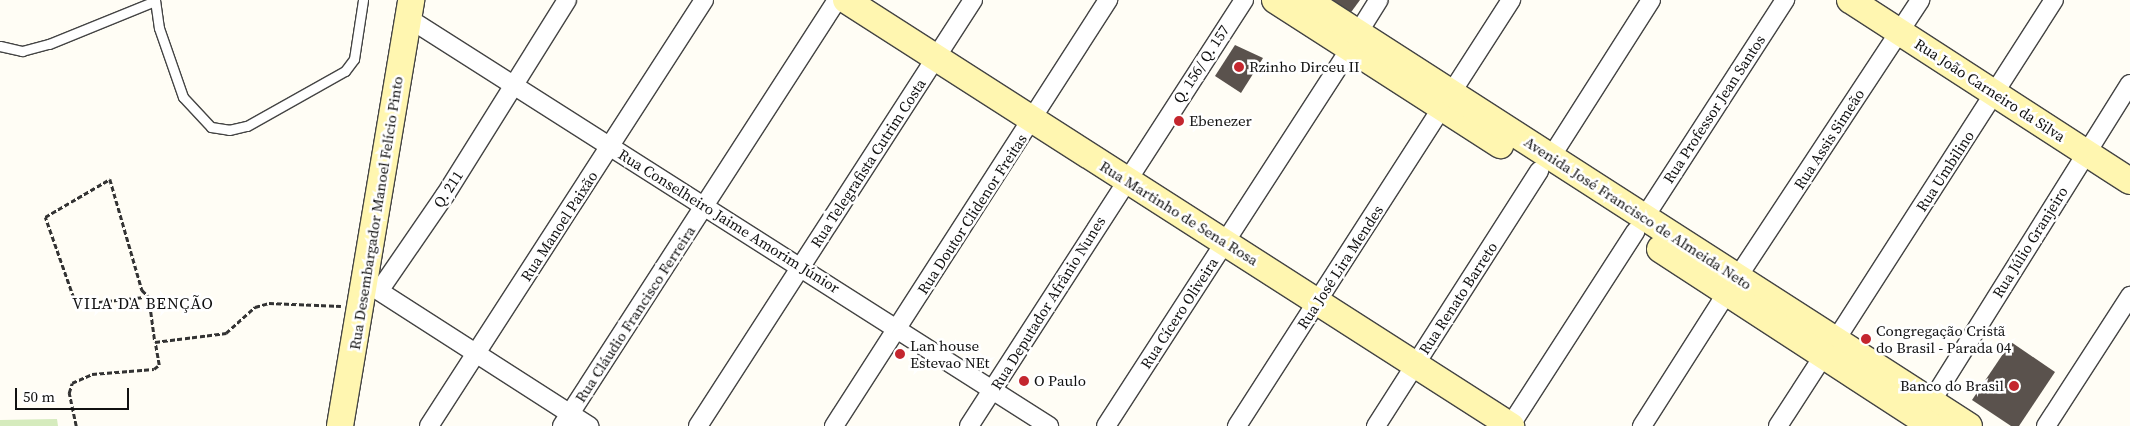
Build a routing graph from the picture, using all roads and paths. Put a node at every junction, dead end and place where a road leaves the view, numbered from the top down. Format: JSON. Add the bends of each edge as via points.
{"nodes":[{"id":1,"x":155,"y":0,"type":"edge"},
{"id":2,"x":363,"y":0,"type":"edge"},
{"id":3,"x":567,"y":0,"type":"edge"},
{"id":4,"x":704,"y":0,"type":"edge"},
{"id":5,"x":838,"y":0,"type":"edge"},
{"id":6,"x":846,"y":0,"type":"edge"},
{"id":7,"x":973,"y":0,"type":"edge"},
{"id":8,"x":1108,"y":0,"type":"edge"},
{"id":9,"x":1244,"y":0,"type":"edge"},
{"id":10,"x":1275,"y":0,"type":"edge"},
{"id":11,"x":1307,"y":0,"type":"edge"},
{"id":12,"x":1379,"y":0,"type":"edge"},
{"id":13,"x":1511,"y":0,"type":"edge"},
{"id":14,"x":1651,"y":0,"type":"edge"},
{"id":15,"x":1784,"y":0,"type":"edge"},
{"id":16,"x":1850,"y":0,"type":"edge"},
{"id":17,"x":1920,"y":0,"type":"edge"},
{"id":18,"x":2054,"y":0,"type":"edge"},
{"id":19,"x":409,"y":9,"type":"edge"},
{"id":20,"x":1900,"y":32,"type":"junction"},
{"id":21,"x":1354,"y":41,"type":"junction"},
{"id":22,"x":0,"y":46,"type":"edge"},
{"id":23,"x":936,"y":57,"type":"junction"},
{"id":24,"x":2130,"y":84,"type":"edge"},
{"id":25,"x":514,"y":85,"type":"junction"},
{"id":26,"x":1994,"y":93,"type":"junction"},
{"id":27,"x":1447,"y":101,"type":"junction"},
{"id":28,"x":1033,"y":120,"type":"junction"},
{"id":29,"x":612,"y":146,"type":"junction"},
{"id":30,"x":2086,"y":152,"type":"junction"},
{"id":31,"x":1545,"y":164,"type":"junction"},
{"id":32,"x":1126,"y":179,"type":"junction"},
{"id":33,"x":2130,"y":181,"type":"edge"},
{"id":34,"x":706,"y":205,"type":"junction"},
{"id":35,"x":1640,"y":225,"type":"junction"},
{"id":36,"x":1225,"y":243,"type":"junction"},
{"id":37,"x":801,"y":265,"type":"junction"},
{"id":38,"x":1732,"y":286,"type":"junction"},
{"id":39,"x":2130,"y":296,"type":"edge"},
{"id":40,"x":149,"y":297,"type":"junction"},
{"id":41,"x":370,"y":297,"type":"junction"},
{"id":42,"x":1318,"y":300,"type":"junction"},
{"id":43,"x":898,"y":328,"type":"junction"},
{"id":44,"x":155,"y":342,"type":"junction"},
{"id":45,"x":1830,"y":348,"type":"junction"},
{"id":46,"x":476,"y":353,"type":"junction"},
{"id":47,"x":1416,"y":364,"type":"junction"},
{"id":48,"x":993,"y":389,"type":"junction"},
{"id":49,"x":1924,"y":418,"type":"edge"},
{"id":50,"x":566,"y":420,"type":"edge"},
{"id":51,"x":76,"y":426,"type":"edge"},
{"id":52,"x":340,"y":426,"type":"edge"},
{"id":53,"x":429,"y":426,"type":"edge"},
{"id":54,"x":589,"y":426,"type":"edge"},
{"id":55,"x":698,"y":426,"type":"edge"},
{"id":56,"x":834,"y":426,"type":"edge"},
{"id":57,"x":969,"y":426,"type":"edge"},
{"id":58,"x":1050,"y":426,"type":"edge"},
{"id":59,"x":1106,"y":426,"type":"edge"},
{"id":60,"x":1237,"y":426,"type":"edge"},
{"id":61,"x":1376,"y":426,"type":"edge"},
{"id":62,"x":1510,"y":426,"type":"edge"},
{"id":63,"x":1642,"y":426,"type":"edge"},
{"id":64,"x":1778,"y":426,"type":"edge"},
{"id":65,"x":1969,"y":426,"type":"edge"},
{"id":66,"x":2046,"y":426,"type":"edge"}],
"edges":[{"from":1,"to":2,"type":"lane","via":[[159,28],[183,97],[211,127],[229,130],[248,126],[345,71],[354,60]]},
{"from":1,"to":22,"type":"lane","via":[[49,44],[22,51]]},
{"from":3,"to":25,"type":"street","name":"Q. 211"},
{"from":4,"to":29,"type":"street","name":"Rua Manoel Paixão"},
{"from":5,"to":34,"type":"street","name":"Rua Cláudio Francisco Ferreira"},
{"from":6,"to":23,"type":"street","name":"Rua Martinho de Sena Rosa"},
{"from":7,"to":23,"type":"street","name":"Rua Telegrafista Cutrim Costa"},
{"from":8,"to":28,"type":"street","name":"Rua Doutor Clidenor Freitas"},
{"from":9,"to":32,"type":"street","name":"Q. 156/ Q. 157"},
{"from":10,"to":21,"type":"street","name":"Avenida José Francisco de Almeida Neto"},
{"from":11,"to":21,"type":"street","name":"Avenida José Francisco de Almeida Neto"},
{"from":12,"to":21,"type":"street","name":"Rua Cícero Oliveira"},
{"from":13,"to":27,"type":"street","name":"Rua José Lira Mendes"},
{"from":14,"to":31,"type":"street","name":"Rua Renato Barreto"},
{"from":15,"to":35,"type":"street","name":"Rua Professor Jean Santos"},
{"from":16,"to":20,"type":"street","name":"Rua João Carneiro da Silva"},
{"from":17,"to":20,"type":"street","name":"Rua Assis Simeão"},
{"from":18,"to":26,"type":"street","name":"Rua Umbilino"},
{"from":19,"to":25,"type":"street","name":"Rua Conselheiro Jaime Amorim Júnior"},
{"from":19,"to":41,"type":"street","name":"Rua Desembargador Manoel Felício Pinto"},
{"from":20,"to":26,"type":"street","name":"Rua João Carneiro da Silva"},
{"from":20,"to":38,"type":"street","name":"Rua Assis Simeão"},
{"from":21,"to":27,"type":"street","name":"Avenida José Francisco de Almeida Neto"},
{"from":21,"to":36,"type":"street","name":"Rua Cícero Oliveira"},
{"from":23,"to":28,"type":"street","name":"Rua Martinho de Sena Rosa"},
{"from":23,"to":37,"type":"street","name":"Rua Telegrafista Cutrim Costa"},
{"from":24,"to":30,"type":"street","name":"Rua Júlio Granjeiro"},
{"from":25,"to":29,"type":"street","name":"Rua Conselheiro Jaime Amorim Júnior"},
{"from":25,"to":41,"type":"street","name":"Q. 211"},
{"from":26,"to":30,"type":"street","name":"Rua João Carneiro da Silva"},
{"from":26,"to":45,"type":"street","name":"Rua Umbilino"},
{"from":27,"to":31,"type":"street","name":"Avenida José Francisco de Almeida Neto"},
{"from":27,"to":42,"type":"street","name":"Rua José Lira Mendes"},
{"from":28,"to":32,"type":"street","name":"Rua Martinho de Sena Rosa"},
{"from":28,"to":43,"type":"street","name":"Rua Doutor Clidenor Freitas"},
{"from":29,"to":34,"type":"street","name":"Rua Conselheiro Jaime Amorim Júnior"},
{"from":29,"to":46,"type":"street","name":"Rua Manoel Paixão"},
{"from":30,"to":33,"type":"street","name":"Rua João Carneiro da Silva"},
{"from":30,"to":49,"type":"street","name":"Rua Júlio Granjeiro"},
{"from":31,"to":35,"type":"street","name":"Avenida José Francisco de Almeida Neto"},
{"from":31,"to":47,"type":"street","name":"Rua Renato Barreto"},
{"from":32,"to":36,"type":"street","name":"Rua Martinho de Sena Rosa"},
{"from":32,"to":48,"type":"street","name":"Rua Deputador Afrânio Nunes"},
{"from":34,"to":37,"type":"street","name":"Rua Conselheiro Jaime Amorim Júnior"},
{"from":34,"to":50,"type":"street","name":"Rua Cláudio Francisco Ferreira"},
{"from":35,"to":38,"type":"street","name":"Avenida José Francisco de Almeida Neto"},
{"from":35,"to":62,"type":"street","name":"Rua Professor Jean Santos"},
{"from":36,"to":42,"type":"street","name":"Rua Martinho de Sena Rosa"},
{"from":36,"to":59,"type":"street","name":"Rua Cícero Oliveira"},
{"from":37,"to":43,"type":"street","name":"Rua Conselheiro Jaime Amorim Júnior"},
{"from":37,"to":55,"type":"street","name":"Rua Telegrafista Cutrim Costa"},
{"from":38,"to":45,"type":"street","name":"Avenida José Francisco de Almeida Neto"},
{"from":38,"to":63,"type":"street","name":"Rua Assis Simeão"},
{"from":39,"to":66,"type":"street"},
{"from":40,"to":40,"type":"path","via":[[142,290],[110,180],[45,217],[76,305]]},
{"from":40,"to":44,"type":"path"},
{"from":41,"to":44,"type":"path","via":[[269,303],[254,307],[226,333]]},
{"from":41,"to":46,"type":"street"},
{"from":41,"to":52,"type":"street","name":"Rua Desembargador Manoel Felício Pinto"},
{"from":42,"to":47,"type":"street","name":"Rua Martinho de Sena Rosa"},
{"from":42,"to":60,"type":"street","name":"Rua José Lira Mendes"},
{"from":43,"to":48,"type":"street","name":"Rua Conselheiro Jaime Amorim Júnior"},
{"from":43,"to":56,"type":"street","name":"Rua Doutor Clidenor Freitas"},
{"from":44,"to":51,"type":"path","via":[[159,365],[154,369],[92,374],[72,383],[68,393]]},
{"from":45,"to":49,"type":"street","name":"Avenida José Francisco de Almeida Neto"},
{"from":45,"to":64,"type":"street","name":"Rua Umbilino"},
{"from":46,"to":50,"type":"street"},
{"from":46,"to":53,"type":"street","name":"Rua Manoel Paixão"},
{"from":47,"to":61,"type":"street","name":"Rua Renato Barreto"},
{"from":47,"to":62,"type":"street","name":"Rua Martinho de Sena Rosa"},
{"from":48,"to":57,"type":"street","name":"Rua Deputador Afrânio Nunes"},
{"from":48,"to":58,"type":"street","name":"Rua Conselheiro Jaime Amorim Júnior"},
{"from":49,"to":65,"type":"street","name":"Avenida José Francisco de Almeida Neto"},
{"from":50,"to":54,"type":"street"}]}
